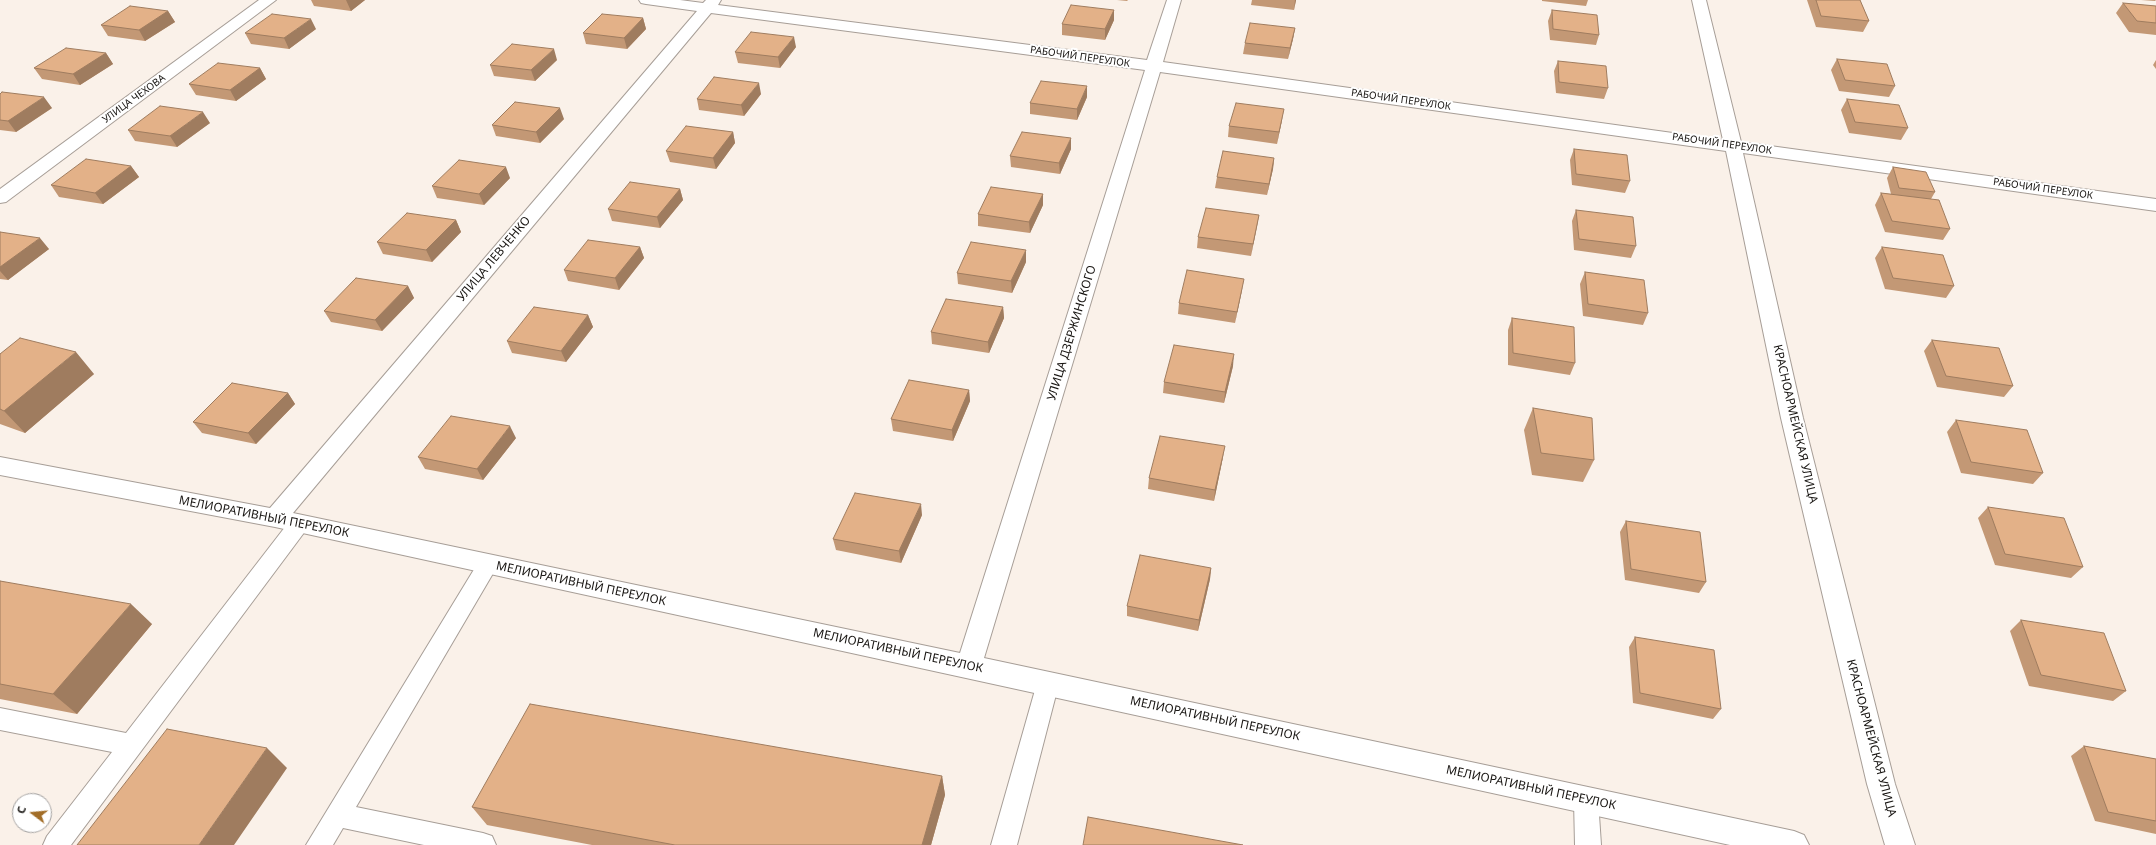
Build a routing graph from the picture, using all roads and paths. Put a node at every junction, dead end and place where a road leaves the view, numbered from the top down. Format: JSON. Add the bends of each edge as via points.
{"nodes":[{"id":1,"x":268,"y":0,"type":"edge"},
{"id":2,"x":646,"y":0,"type":"edge"},
{"id":3,"x":1174,"y":0,"type":"edge"},
{"id":4,"x":1699,"y":0,"type":"edge"},
{"id":5,"x":711,"y":4,"type":"edge"},
{"id":6,"x":1154,"y":66,"type":"junction"},
{"id":7,"x":1733,"y":146,"type":"junction"},
{"id":8,"x":0,"y":198,"type":"edge"},
{"id":9,"x":2156,"y":205,"type":"edge"},
{"id":10,"x":0,"y":466,"type":"edge"},
{"id":11,"x":275,"y":518,"type":"junction"},
{"id":12,"x":299,"y":524,"type":"junction"},
{"id":13,"x":488,"y":564,"type":"junction"},
{"id":14,"x":969,"y":666,"type":"junction"},
{"id":15,"x":1048,"y":683,"type":"junction"},
{"id":16,"x":0,"y":719,"type":"edge"},
{"id":17,"x":131,"y":745,"type":"junction"},
{"id":18,"x":1586,"y":800,"type":"junction"},
{"id":19,"x":337,"y":815,"type":"junction"},
{"id":20,"x":56,"y":845,"type":"edge"},
{"id":21,"x":319,"y":845,"type":"edge"},
{"id":22,"x":483,"y":845,"type":"edge"},
{"id":23,"x":1004,"y":845,"type":"edge"},
{"id":24,"x":1588,"y":845,"type":"edge"},
{"id":25,"x":1794,"y":845,"type":"edge"},
{"id":26,"x":1900,"y":845,"type":"edge"}],
"edges":[{"from":1,"to":8,"type":"street","name":"УЛИЦА ЧЕХОВА"},
{"from":2,"to":5,"type":"street","name":"РАБОЧИЙ ПЕРЕУЛОК"},
{"from":3,"to":6,"type":"street","name":"УЛИЦА ДЗЕРЖИНСКОГО"},
{"from":4,"to":7,"type":"street","name":"КРАСНОАРМЕЙСКАЯ УЛИЦА"},
{"from":5,"to":6,"type":"street","name":"РАБОЧИЙ ПЕРЕУЛОК"},
{"from":5,"to":11,"type":"street","name":"УЛИЦА ЛЕВЧЕНКО"},
{"from":6,"to":7,"type":"street","name":"РАБОЧИЙ ПЕРЕУЛОК"},
{"from":6,"to":14,"type":"street","name":"УЛИЦА ДЗЕРЖИНСКОГО"},
{"from":7,"to":9,"type":"street","name":"РАБОЧИЙ ПЕРЕУЛОК"},
{"from":7,"to":26,"type":"street","name":"КРАСНОАРМЕЙСКАЯ УЛИЦА","via":[[1794,426],[1881,784]]},
{"from":10,"to":11,"type":"street","name":"МЕЛИОРАТИВНЫЙ ПЕРЕУЛОК"},
{"from":11,"to":12,"type":"street","name":"МЕЛИОРАТИВНЫЙ ПЕРЕУЛОК"},
{"from":12,"to":13,"type":"street","name":"МЕЛИОРАТИВНЫЙ ПЕРЕУЛОК"},
{"from":12,"to":17,"type":"lane"},
{"from":13,"to":14,"type":"street","name":"МЕЛИОРАТИВНЫЙ ПЕРЕУЛОК"},
{"from":13,"to":19,"type":"lane"},
{"from":14,"to":15,"type":"street","name":"МЕЛИОРАТИВНЫЙ ПЕРЕУЛОК"},
{"from":15,"to":18,"type":"street","name":"МЕЛИОРАТИВНЫЙ ПЕРЕУЛОК"},
{"from":15,"to":23,"type":"lane"},
{"from":16,"to":17,"type":"lane"},
{"from":17,"to":20,"type":"lane"},
{"from":18,"to":24,"type":"lane"},
{"from":18,"to":25,"type":"street","name":"МЕЛИОРАТИВНЫЙ ПЕРЕУЛОК"},
{"from":19,"to":21,"type":"lane"},
{"from":19,"to":22,"type":"lane"}]}
